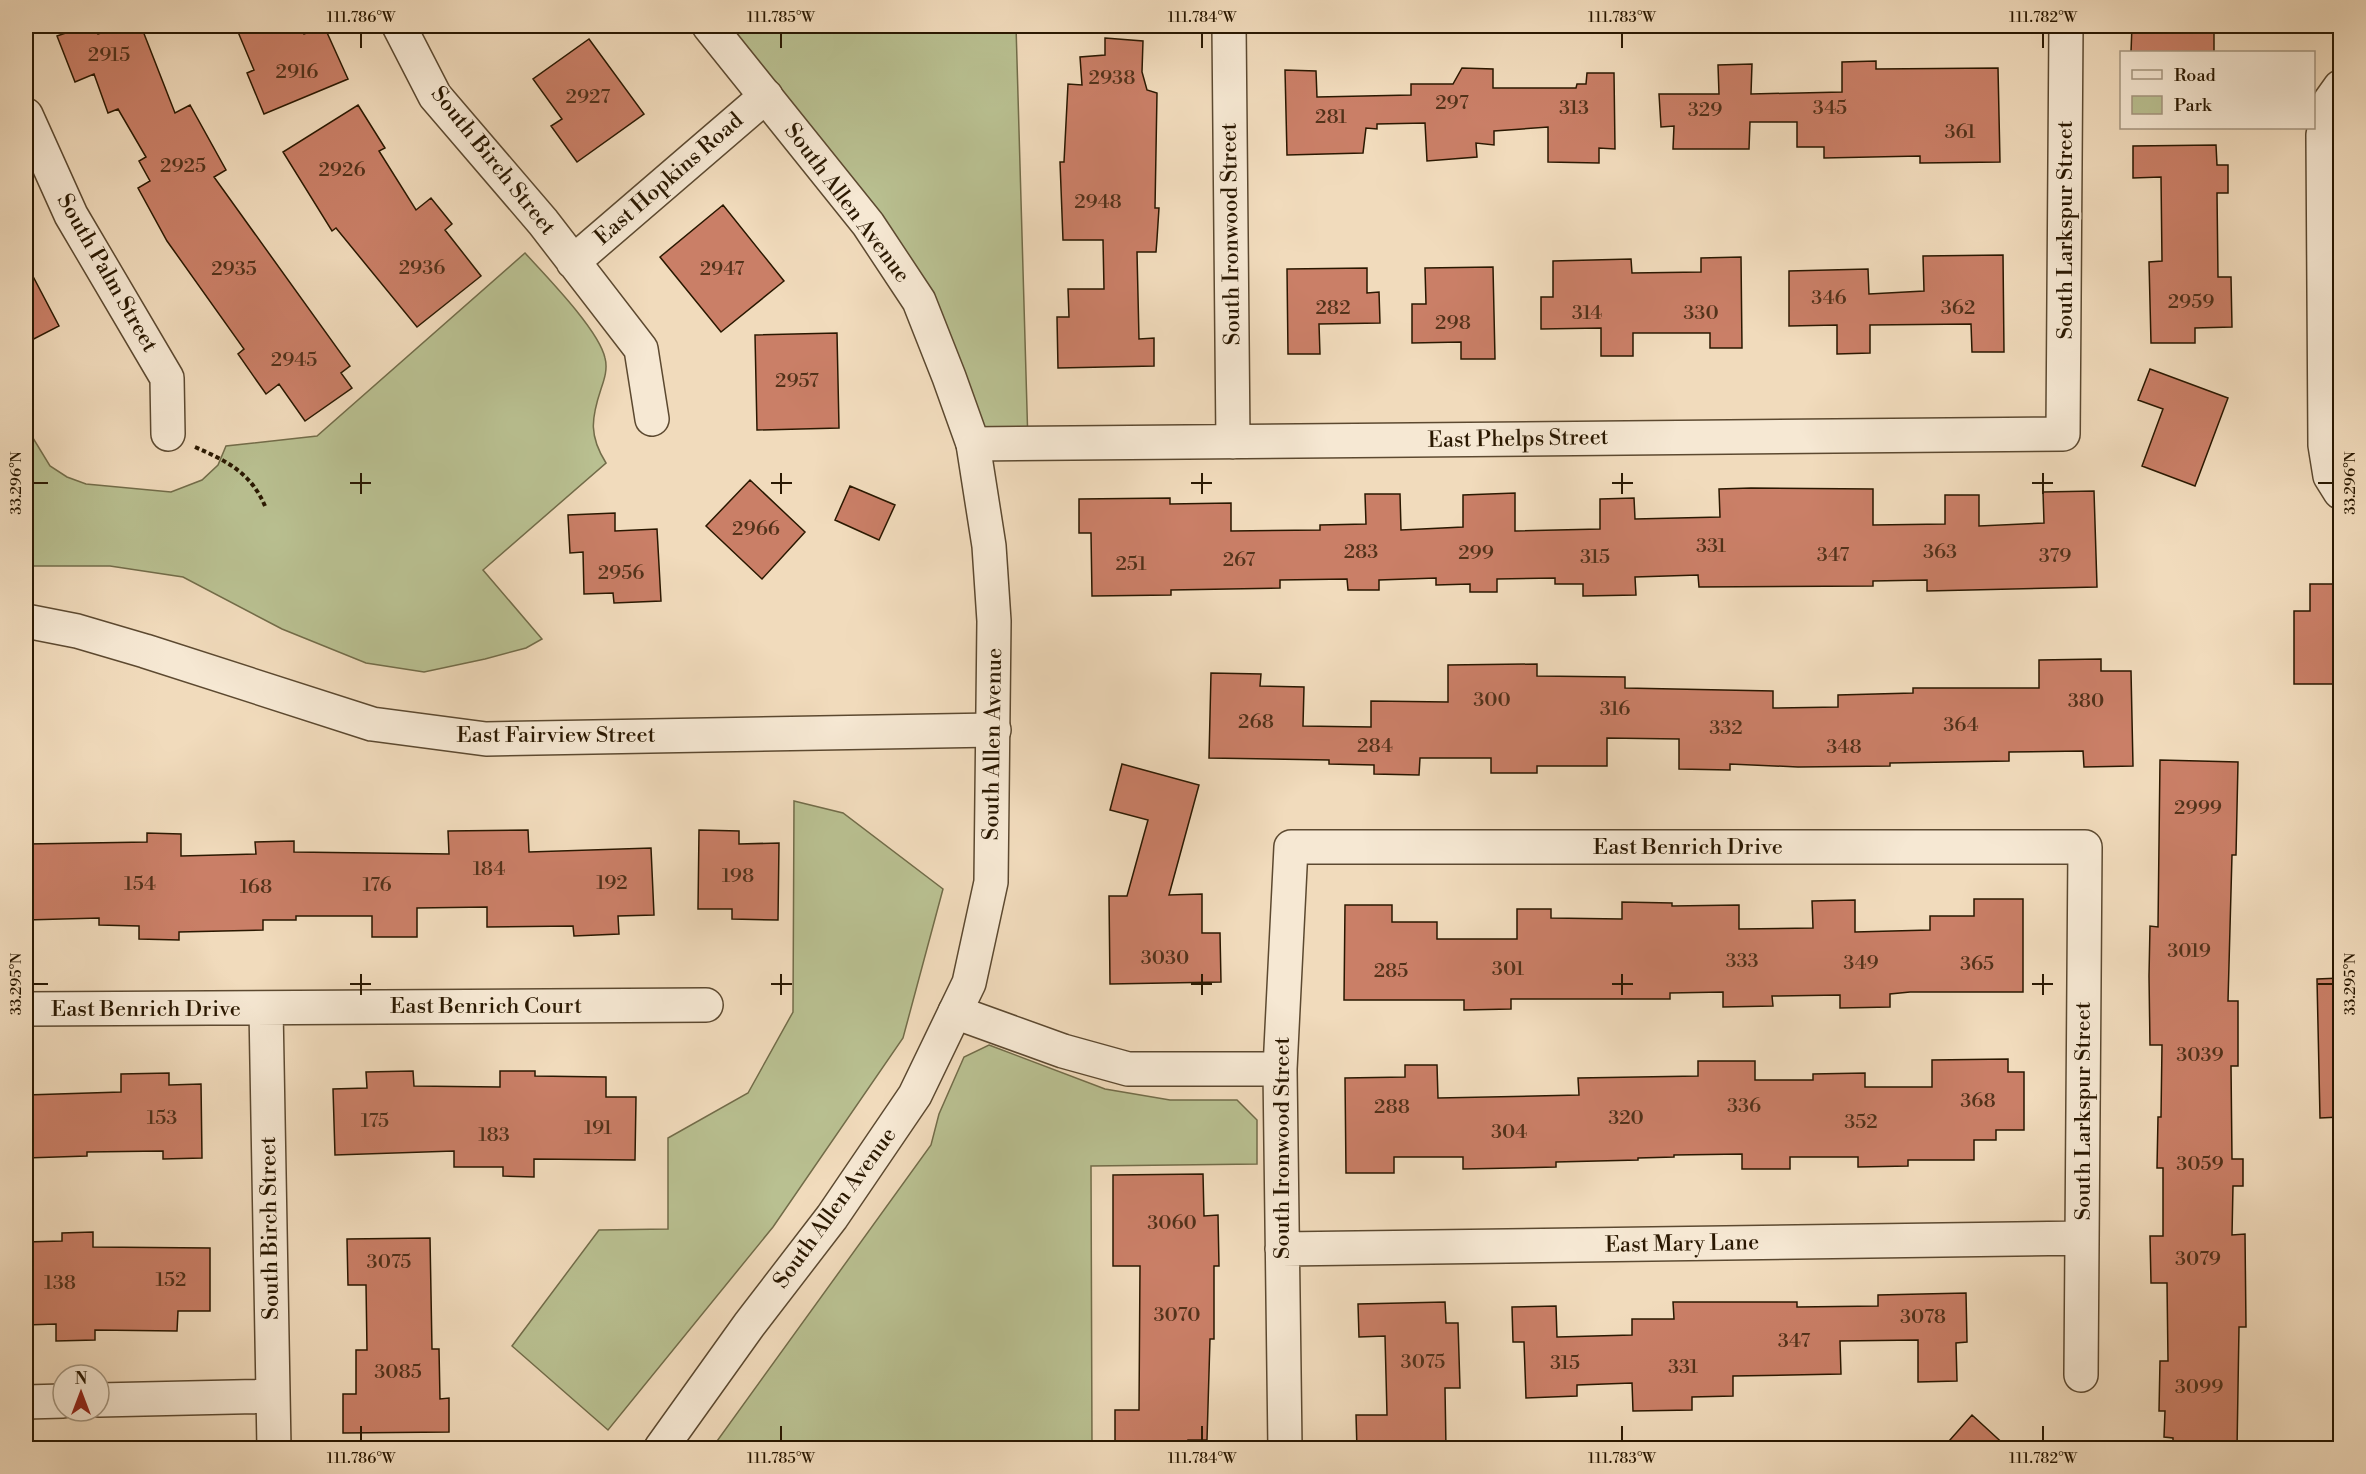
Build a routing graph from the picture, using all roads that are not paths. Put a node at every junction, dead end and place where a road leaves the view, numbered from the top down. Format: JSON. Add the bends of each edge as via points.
{"nodes":[{"id":1,"x":399,"y":26,"type":"edge"},
{"id":2,"x":710,"y":26,"type":"edge"},
{"id":3,"x":1229,"y":26,"type":"edge"},
{"id":4,"x":2066,"y":26,"type":"edge"},
{"id":5,"x":2340,"y":87,"type":"edge"},
{"id":6,"x":765,"y":96,"type":"junction"},
{"id":7,"x":26,"y":116,"type":"edge"},
{"id":8,"x":37,"y":174,"type":"edge"},
{"id":9,"x":573,"y":262,"type":"junction"},
{"id":10,"x":652,"y":419,"type":"dead end"},
{"id":11,"x":168,"y":434,"type":"road end"},
{"id":12,"x":2063,"y":434,"type":"joint"},
{"id":13,"x":1233,"y":442,"type":"junction"},
{"id":14,"x":973,"y":444,"type":"junction"},
{"id":15,"x":2340,"y":492,"type":"edge"},
{"id":16,"x":26,"y":621,"type":"edge"},
{"id":17,"x":994,"y":730,"type":"junction"},
{"id":18,"x":1291,"y":847,"type":"joint"},
{"id":19,"x":2085,"y":847,"type":"joint"},
{"id":20,"x":706,"y":1005,"type":"dead end"},
{"id":21,"x":266,"y":1008,"type":"junction"},
{"id":22,"x":26,"y":1009,"type":"edge"},
{"id":23,"x":955,"y":1012,"type":"junction"},
{"id":24,"x":1280,"y":1069,"type":"junction"},
{"id":25,"x":2082,"y":1238,"type":"junction"},
{"id":26,"x":1282,"y":1249,"type":"junction"},
{"id":27,"x":2081,"y":1375,"type":"dead end"},
{"id":28,"x":273,"y":1396,"type":"junction"},
{"id":29,"x":111,"y":1400,"type":"edge"},
{"id":30,"x":51,"y":1401,"type":"edge"},
{"id":31,"x":26,"y":1402,"type":"edge"},
{"id":32,"x":274,"y":1449,"type":"edge"},
{"id":33,"x":661,"y":1449,"type":"edge"},
{"id":34,"x":1285,"y":1449,"type":"edge"}],
"edges":[{"from":1,"to":9,"type":"street","name":"South Birch Street","via":[[435,96]]},
{"from":2,"to":6,"type":"street","name":"South Allen Avenue"},
{"from":3,"to":13,"type":"street","name":"South Ironwood Street"},
{"from":4,"to":12,"type":"street","name":"South Larkspur Street"},
{"from":5,"to":15,"type":"street","via":[[2330,101],[2323,135],[2325,445],[2330,476]]},
{"from":6,"to":9,"type":"street","name":"East Hopkins Road"},
{"from":6,"to":14,"type":"street","name":"South Allen Avenue","via":[[868,224],[919,301]]},
{"from":7,"to":8,"type":"street","name":"South Palm Street"},
{"from":8,"to":11,"type":"street","name":"South Palm Street","via":[[71,214],[167,378]]},
{"from":9,"to":10,"type":"street","name":"South Birch Street","via":[[641,349]]},
{"from":12,"to":13,"type":"street","name":"East Phelps Street"},
{"from":13,"to":14,"type":"street","name":"East Phelps Street"},
{"from":14,"to":17,"type":"street","name":"South Allen Avenue","via":[[989,546]]},
{"from":16,"to":17,"type":"street","name":"East Fairview Street","via":[[134,647],[372,724],[446,735],[486,739]]},
{"from":17,"to":23,"type":"street","name":"South Allen Avenue","via":[[991,882],[969,983]]},
{"from":18,"to":19,"type":"street","name":"East Benrich Drive"},
{"from":18,"to":24,"type":"street","name":"South Ironwood Street"},
{"from":19,"to":25,"type":"street","name":"South Larkspur Street"},
{"from":20,"to":21,"type":"street","name":"East Benrich Court"},
{"from":21,"to":22,"type":"street","name":"East Benrich Drive"},
{"from":21,"to":28,"type":"street","name":"South Birch Street"},
{"from":23,"to":24,"type":"street","via":[[1063,1051],[1128,1069]]},
{"from":23,"to":33,"type":"street","name":"South Allen Avenue","via":[[909,1104],[832,1217]]},
{"from":24,"to":26,"type":"street","name":"South Ironwood Street"},
{"from":25,"to":26,"type":"street","name":"East Mary Lane"},
{"from":25,"to":27,"type":"street","name":"South Larkspur Street"},
{"from":26,"to":34,"type":"street","name":"South Ironwood Street"},
{"from":28,"to":29,"type":"street"},
{"from":28,"to":32,"type":"street","name":"South Birch Street"},
{"from":30,"to":31,"type":"street"}]}
